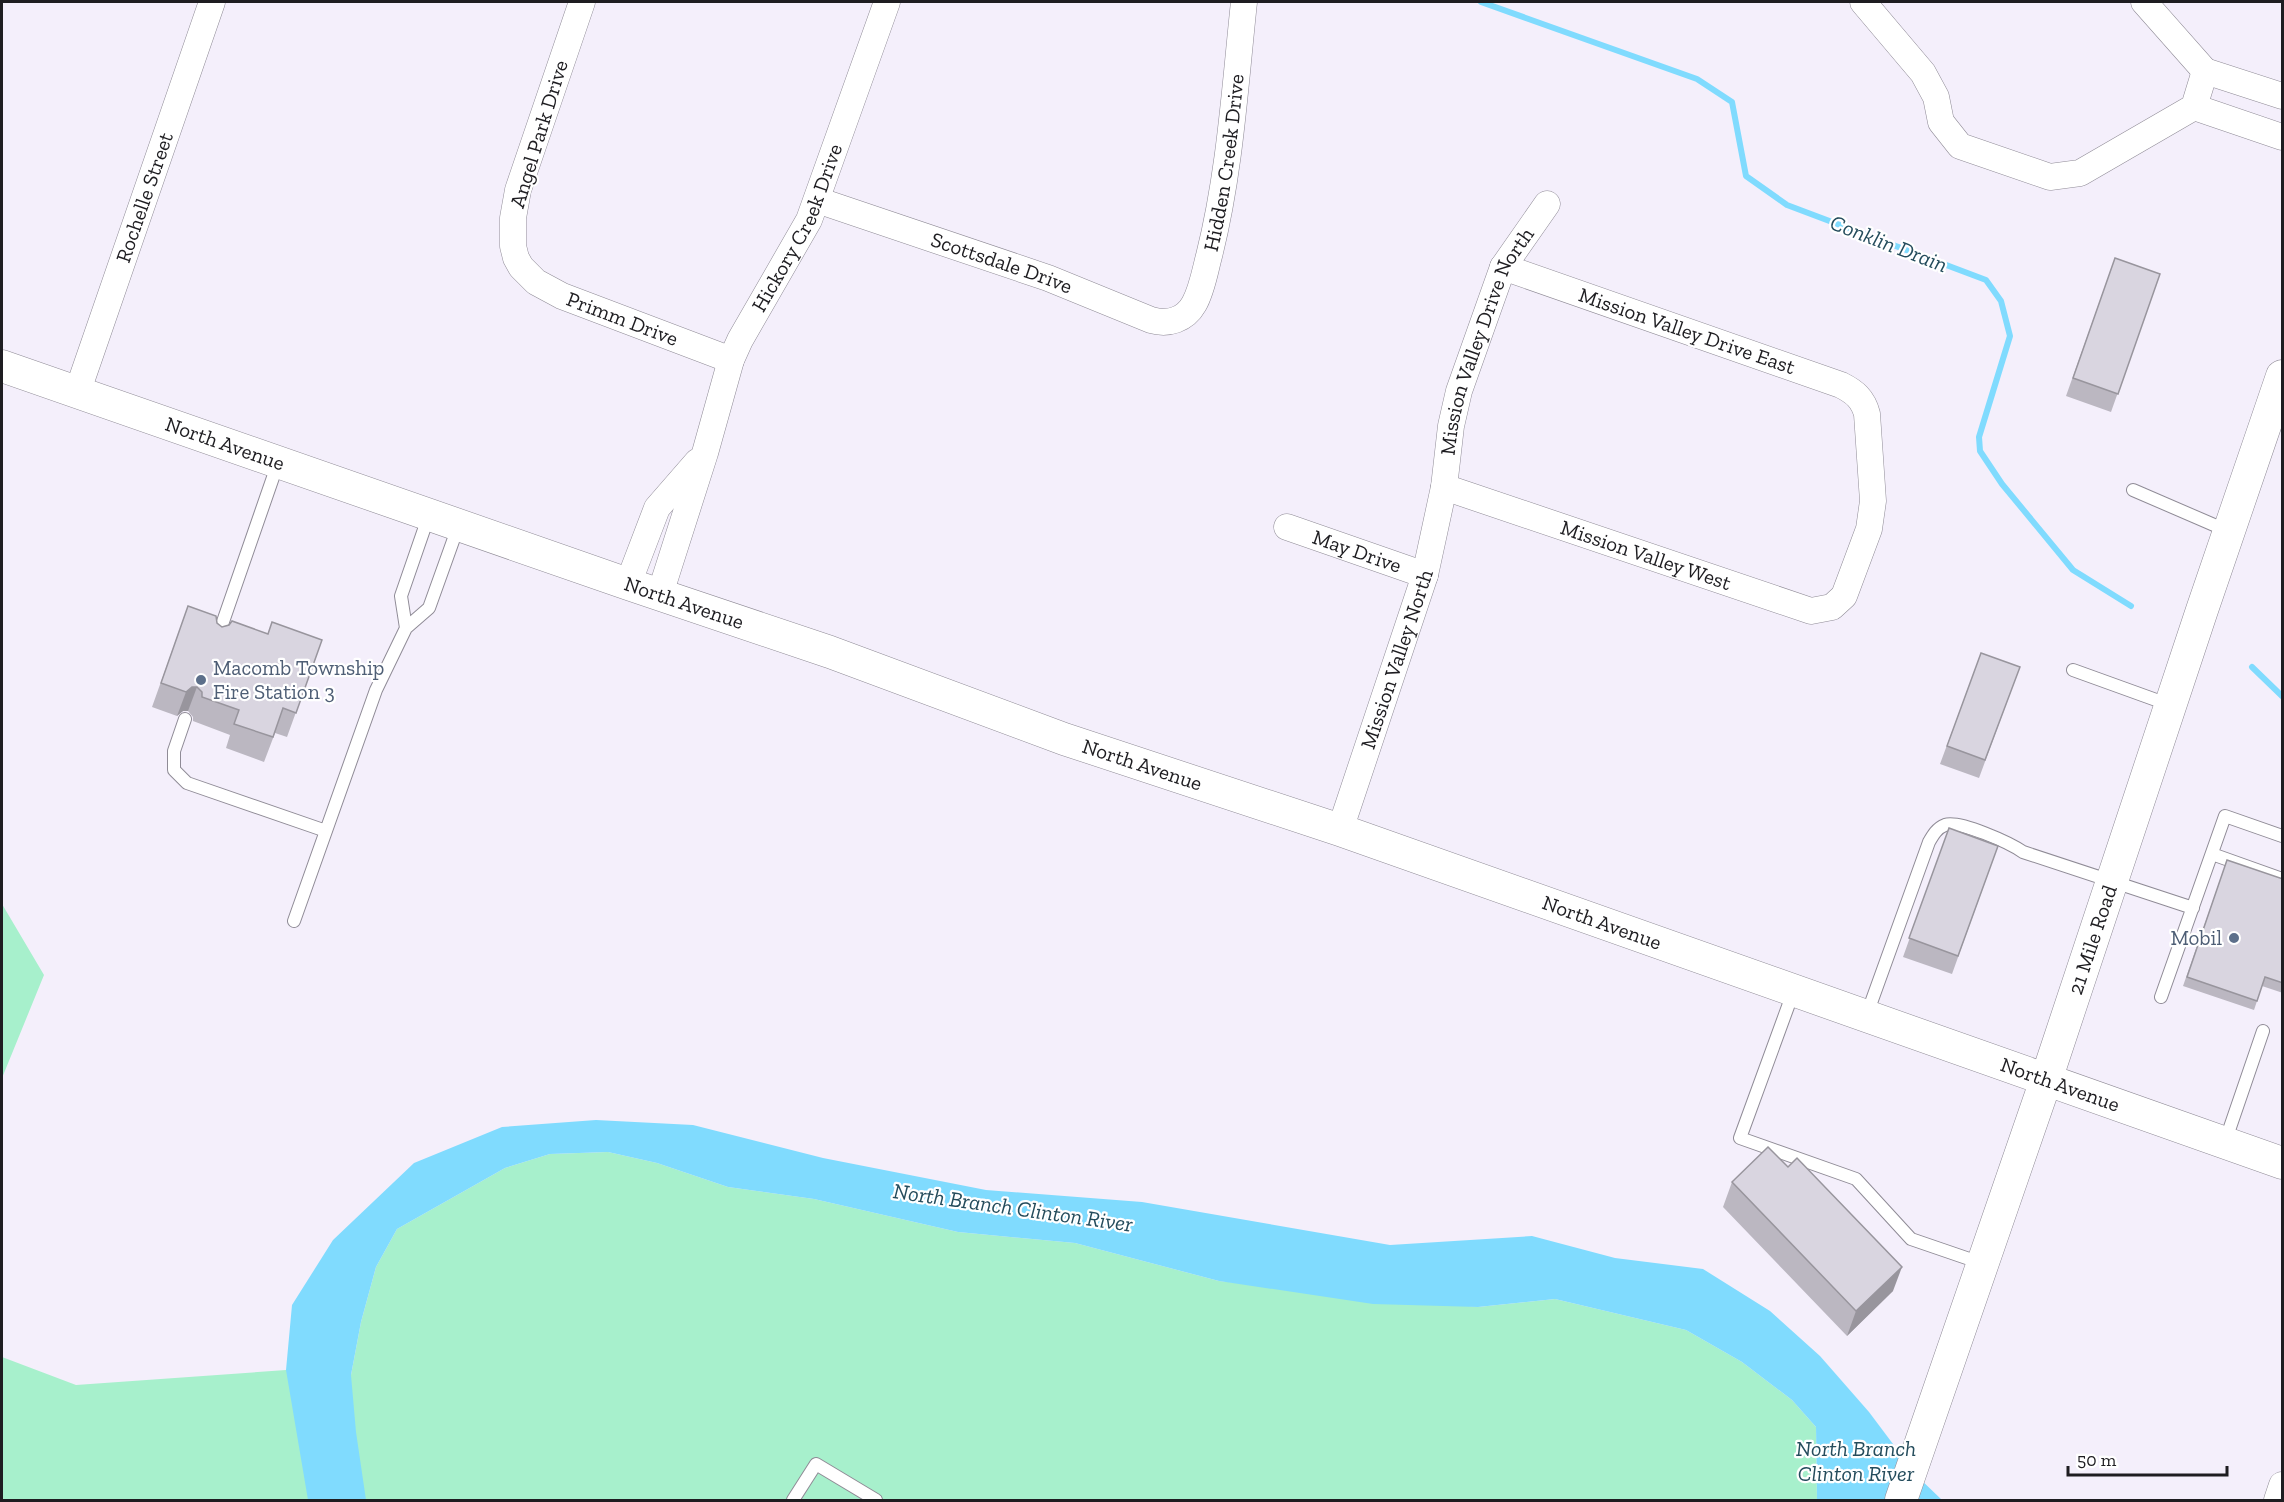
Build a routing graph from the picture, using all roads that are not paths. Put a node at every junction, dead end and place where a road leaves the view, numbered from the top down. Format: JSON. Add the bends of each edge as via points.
{"nodes":[{"id":1,"x":212,"y":2,"type":"edge"},
{"id":2,"x":582,"y":2,"type":"edge"},
{"id":3,"x":888,"y":2,"type":"edge"},
{"id":4,"x":1244,"y":2,"type":"edge"},
{"id":5,"x":1863,"y":2,"type":"edge"},
{"id":6,"x":2144,"y":2,"type":"edge"},
{"id":7,"x":2205,"y":71,"type":"junction"},
{"id":8,"x":2283,"y":96,"type":"edge"},
{"id":9,"x":2194,"y":107,"type":"junction"},
{"id":10,"x":2283,"y":137,"type":"edge"},
{"id":11,"x":818,"y":200,"type":"junction"},
{"id":12,"x":1547,"y":204,"type":"dead end"},
{"id":13,"x":521,"y":267,"type":"joint"},
{"id":14,"x":1503,"y":267,"type":"junction"},
{"id":15,"x":1183,"y":317,"type":"joint"},
{"id":16,"x":731,"y":360,"type":"junction"},
{"id":17,"x":2,"y":366,"type":"edge"},
{"id":18,"x":2283,"y":376,"type":"edge"},
{"id":19,"x":77,"y":393,"type":"junction"},
{"id":20,"x":705,"y":453,"type":"junction"},
{"id":21,"x":278,"y":462,"type":"junction"},
{"id":22,"x":1444,"y":487,"type":"junction"},
{"id":23,"x":2133,"y":490,"type":"dead end"},
{"id":24,"x":429,"y":515,"type":"junction"},
{"id":25,"x":459,"y":525,"type":"junction"},
{"id":26,"x":1287,"y":526,"type":"dead end"},
{"id":27,"x":2228,"y":531,"type":"junction"},
{"id":28,"x":1425,"y":575,"type":"junction"},
{"id":29,"x":628,"y":584,"type":"junction"},
{"id":30,"x":660,"y":594,"type":"junction"},
{"id":31,"x":1844,"y":596,"type":"joint"},
{"id":32,"x":406,"y":628,"type":"junction"},
{"id":33,"x":215,"y":643,"type":"edge"},
{"id":34,"x":2073,"y":670,"type":"dead end"},
{"id":35,"x":2170,"y":705,"type":"junction"},
{"id":36,"x":185,"y":719,"type":"dead end"},
{"id":37,"x":1340,"y":830,"type":"junction"},
{"id":38,"x":326,"y":831,"type":"junction"},
{"id":39,"x":2283,"y":836,"type":"edge"},
{"id":40,"x":2212,"y":854,"type":"junction"},
{"id":41,"x":2283,"y":879,"type":"edge"},
{"id":42,"x":2112,"y":882,"type":"junction"},
{"id":43,"x":2193,"y":908,"type":"junction"},
{"id":44,"x":294,"y":921,"type":"dead end"},
{"id":45,"x":1794,"y":989,"type":"junction"},
{"id":46,"x":2161,"y":997,"type":"dead end"},
{"id":47,"x":1866,"y":1016,"type":"junction"},
{"id":48,"x":2263,"y":1031,"type":"dead end"},
{"id":49,"x":2046,"y":1080,"type":"junction"},
{"id":50,"x":2225,"y":1143,"type":"junction"},
{"id":51,"x":2283,"y":1163,"type":"edge"},
{"id":52,"x":1983,"y":1263,"type":"junction"},
{"id":53,"x":2283,"y":1485,"type":"edge"},
{"id":54,"x":793,"y":1500,"type":"edge"},
{"id":55,"x":876,"y":1500,"type":"edge"},
{"id":56,"x":1901,"y":1500,"type":"edge"},
{"id":57,"x":2277,"y":1500,"type":"edge"}],
"edges":[{"from":1,"to":19,"type":"street","name":"Rochelle Street"},
{"from":2,"to":13,"type":"street","name":"Angel Park Drive","via":[[515,204],[513,246]]},
{"from":3,"to":11,"type":"street","name":"Hickory Creek Drive"},
{"from":4,"to":15,"type":"street","name":"Hidden Creek Drive","via":[[1219,216],[1198,296]]},
{"from":5,"to":9,"type":"street","via":[[1923,73],[1936,97],[1941,122],[1960,146],[2050,177],[2080,173]]},
{"from":6,"to":7,"type":"street"},
{"from":7,"to":8,"type":"street"},
{"from":7,"to":9,"type":"street"},
{"from":9,"to":10,"type":"street"},
{"from":11,"to":15,"type":"street","name":"Scottsdale Drive","via":[[1048,278],[1151,320],[1169,322]]},
{"from":11,"to":16,"type":"street","name":"Hickory Creek Drive"},
{"from":12,"to":14,"type":"street","name":"Mission Valley Drive North"},
{"from":13,"to":16,"type":"street","name":"Primm Drive","via":[[536,282],[562,296]]},
{"from":14,"to":22,"type":"street","name":"Mission Valley Drive North","via":[[1454,410]]},
{"from":14,"to":31,"type":"street","name":"Mission Valley Drive East","via":[[1854,392],[1865,406],[1873,509]]},
{"from":16,"to":20,"type":"street","name":"Hickory Creek Drive"},
{"from":17,"to":19,"type":"street","name":"North Avenue"},
{"from":18,"to":27,"type":"street","name":"21 Mile Road"},
{"from":19,"to":21,"type":"street","name":"North Avenue"},
{"from":20,"to":29,"type":"street","name":"Hickory Creek Drive","via":[[657,508]]},
{"from":20,"to":30,"type":"street","name":"Hickory Creek Drive"},
{"from":21,"to":24,"type":"street","name":"North Avenue"},
{"from":21,"to":33,"type":"lane"},
{"from":22,"to":28,"type":"street","name":"Mission Valley North"},
{"from":22,"to":31,"type":"street","name":"Mission Valley West","via":[[1803,609],[1818,611],[1832,607]]},
{"from":23,"to":27,"type":"lane"},
{"from":24,"to":25,"type":"street","name":"North Avenue"},
{"from":24,"to":32,"type":"lane","via":[[401,596]]},
{"from":25,"to":29,"type":"street","name":"North Avenue"},
{"from":25,"to":32,"type":"lane","via":[[429,608]]},
{"from":26,"to":28,"type":"street","name":"May Drive"},
{"from":27,"to":35,"type":"street","name":"21 Mile Road"},
{"from":28,"to":37,"type":"street","name":"Mission Valley North"},
{"from":29,"to":30,"type":"street","name":"North Avenue"},
{"from":30,"to":37,"type":"street","name":"North Avenue","via":[[1064,739]]},
{"from":32,"to":38,"type":"lane","via":[[376,690]]},
{"from":34,"to":35,"type":"lane"},
{"from":35,"to":42,"type":"street","name":"21 Mile Road"},
{"from":36,"to":38,"type":"lane","via":[[174,751],[174,770],[187,783]]},
{"from":37,"to":45,"type":"street","name":"North Avenue"},
{"from":38,"to":44,"type":"lane"},
{"from":39,"to":40,"type":"lane","via":[[2225,816]]},
{"from":40,"to":41,"type":"lane"},
{"from":40,"to":43,"type":"lane"},
{"from":42,"to":43,"type":"lane"},
{"from":42,"to":47,"type":"lane","via":[[1958,825],[1945,825],[1935,831],[1929,842]]},
{"from":42,"to":49,"type":"street","name":"21 Mile Road"},
{"from":43,"to":46,"type":"lane"},
{"from":45,"to":47,"type":"street","name":"North Avenue"},
{"from":45,"to":52,"type":"lane","via":[[1740,1138],[1856,1179],[1911,1239]]},
{"from":47,"to":49,"type":"street","name":"North Avenue"},
{"from":48,"to":50,"type":"lane"},
{"from":49,"to":50,"type":"street","name":"North Avenue"},
{"from":49,"to":52,"type":"street","name":"21 Mile Road"},
{"from":50,"to":51,"type":"street","name":"North Avenue"},
{"from":52,"to":56,"type":"street","name":"21 Mile Road"},
{"from":53,"to":57,"type":"street"},
{"from":54,"to":55,"type":"lane","via":[[816,1464]]}]}
